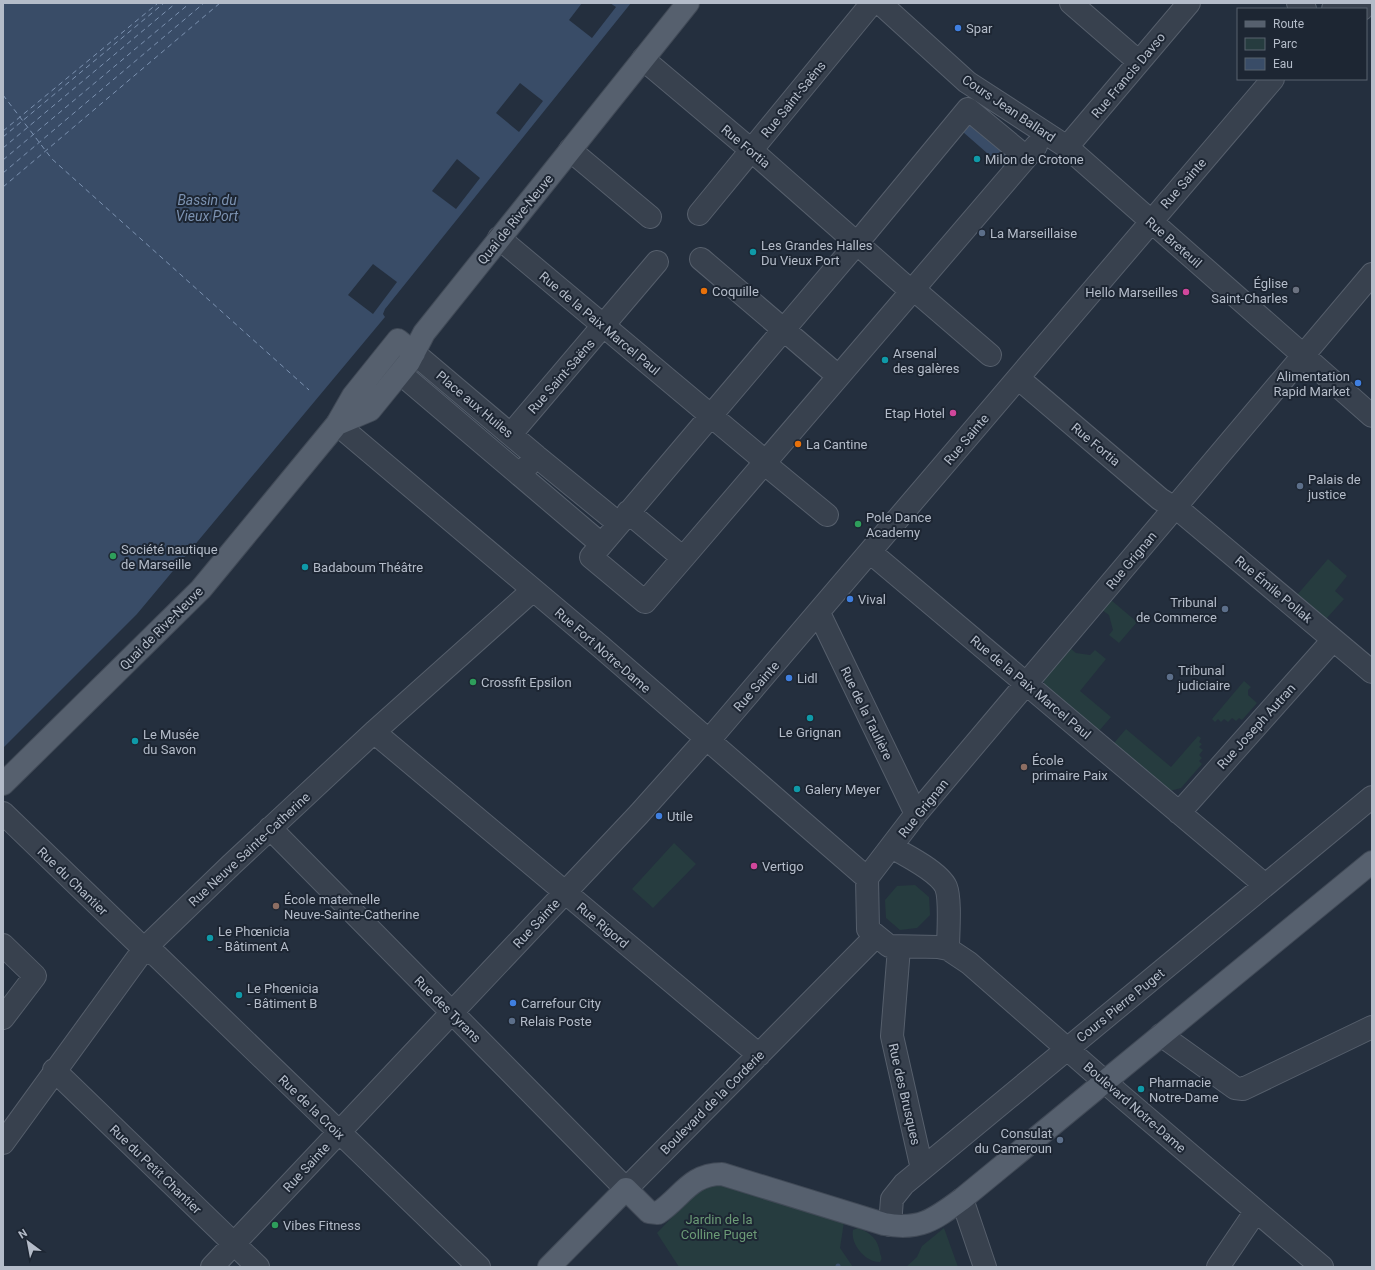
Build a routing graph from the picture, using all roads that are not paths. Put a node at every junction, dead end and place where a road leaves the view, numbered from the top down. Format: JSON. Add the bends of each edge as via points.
{"nodes":[{"id":1,"x":688,"y":3,"type":"edge"},
{"id":2,"x":872,"y":3,"type":"edge"},
{"id":3,"x":880,"y":3,"type":"edge"},
{"id":4,"x":1072,"y":3,"type":"edge"},
{"id":5,"x":1189,"y":3,"type":"edge"},
{"id":6,"x":643,"y":59,"type":"junction"},
{"id":7,"x":1139,"y":62,"type":"junction"},
{"id":8,"x":1272,"y":80,"type":"edge"},
{"id":9,"x":982,"y":92,"type":"junction"},
{"id":10,"x":968,"y":110,"type":"junction"},
{"id":11,"x":1067,"y":147,"type":"junction"},
{"id":12,"x":570,"y":150,"type":"junction"},
{"id":13,"x":751,"y":150,"type":"junction"},
{"id":14,"x":699,"y":214,"type":"dead end"},
{"id":15,"x":650,"y":217,"type":"dead end"},
{"id":16,"x":1150,"y":222,"type":"junction"},
{"id":17,"x":499,"y":238,"type":"junction"},
{"id":18,"x":853,"y":238,"type":"junction"},
{"id":19,"x":701,"y":259,"type":"dead end"},
{"id":20,"x":657,"y":262,"type":"dead end"},
{"id":21,"x":1372,"y":274,"type":"edge"},
{"id":22,"x":915,"y":292,"type":"junction"},
{"id":23,"x":604,"y":326,"type":"junction"},
{"id":24,"x":779,"y":326,"type":"junction"},
{"id":25,"x":406,"y":346,"type":"junction"},
{"id":26,"x":990,"y":355,"type":"dead end"},
{"id":27,"x":1304,"y":356,"type":"junction"},
{"id":28,"x":400,"y":373,"type":"junction"},
{"id":29,"x":838,"y":376,"type":"junction"},
{"id":30,"x":1018,"y":378,"type":"junction"},
{"id":31,"x":705,"y":413,"type":"junction"},
{"id":32,"x":1372,"y":416,"type":"edge"},
{"id":33,"x":337,"y":424,"type":"junction"},
{"id":34,"x":511,"y":434,"type":"junction"},
{"id":35,"x":536,"y":456,"type":"junction"},
{"id":36,"x":768,"y":464,"type":"junction"},
{"id":37,"x":520,"y":476,"type":"junction"},
{"id":38,"x":1175,"y":508,"type":"junction"},
{"id":39,"x":827,"y":516,"type":"dead end"},
{"id":40,"x":623,"y":518,"type":"junction"},
{"id":41,"x":601,"y":544,"type":"junction"},
{"id":42,"x":870,"y":552,"type":"junction"},
{"id":43,"x":683,"y":558,"type":"junction"},
{"id":44,"x":533,"y":590,"type":"junction"},
{"id":45,"x":819,"y":613,"type":"junction"},
{"id":46,"x":1333,"y":640,"type":"junction"},
{"id":47,"x":1372,"y":672,"type":"edge"},
{"id":48,"x":1028,"y":683,"type":"junction"},
{"id":49,"x":374,"y":732,"type":"junction"},
{"id":50,"x":706,"y":739,"type":"junction"},
{"id":51,"x":3,"y":784,"type":"edge"},
{"id":52,"x":1372,"y":797,"type":"edge"},
{"id":53,"x":3,"y":813,"type":"edge"},
{"id":54,"x":1178,"y":813,"type":"junction"},
{"id":55,"x":916,"y":814,"type":"junction"},
{"id":56,"x":270,"y":828,"type":"junction"},
{"id":57,"x":891,"y":846,"type":"junction"},
{"id":58,"x":1372,"y":862,"type":"edge"},
{"id":59,"x":867,"y":878,"type":"junction"},
{"id":60,"x":1265,"y":885,"type":"junction"},
{"id":61,"x":564,"y":893,"type":"junction"},
{"id":62,"x":876,"y":936,"type":"junction"},
{"id":63,"x":3,"y":945,"type":"edge"},
{"id":64,"x":899,"y":948,"type":"junction"},
{"id":65,"x":144,"y":949,"type":"junction"},
{"id":66,"x":948,"y":949,"type":"junction"},
{"id":67,"x":451,"y":1013,"type":"junction"},
{"id":68,"x":3,"y":1018,"type":"edge"},
{"id":69,"x":1372,"y":1027,"type":"edge"},
{"id":70,"x":1161,"y":1035,"type":"junction"},
{"id":71,"x":1068,"y":1048,"type":"junction"},
{"id":72,"x":759,"y":1055,"type":"junction"},
{"id":73,"x":54,"y":1070,"type":"junction"},
{"id":74,"x":1105,"y":1081,"type":"junction"},
{"id":75,"x":339,"y":1132,"type":"junction"},
{"id":76,"x":3,"y":1143,"type":"edge"},
{"id":77,"x":922,"y":1169,"type":"junction"},
{"id":78,"x":626,"y":1189,"type":"junction"},
{"id":79,"x":962,"y":1199,"type":"junction"},
{"id":80,"x":1256,"y":1211,"type":"junction"},
{"id":81,"x":890,"y":1225,"type":"junction"},
{"id":82,"x":234,"y":1244,"type":"junction"},
{"id":83,"x":212,"y":1267,"type":"edge"},
{"id":84,"x":258,"y":1267,"type":"edge"},
{"id":85,"x":479,"y":1267,"type":"edge"},
{"id":86,"x":549,"y":1267,"type":"edge"},
{"id":87,"x":985,"y":1267,"type":"edge"},
{"id":88,"x":1218,"y":1267,"type":"edge"},
{"id":89,"x":1322,"y":1267,"type":"edge"}],
"edges":[{"from":1,"to":6,"type":"main road","name":"Quai de Rive-Neuve"},
{"from":2,"to":13,"type":"street","name":"Rue Saint-Saëns"},
{"from":3,"to":9,"type":"street","name":"Cours Jean Ballard","via":[[967,82]]},
{"from":4,"to":7,"type":"street"},
{"from":5,"to":7,"type":"street","name":"Rue Francis Davso"},
{"from":6,"to":12,"type":"main road","name":"Quai de Rive-Neuve"},
{"from":6,"to":13,"type":"street","name":"Rue Fortia"},
{"from":7,"to":11,"type":"street","name":"Rue Francis Davso"},
{"from":8,"to":16,"type":"street","name":"Rue Sainte"},
{"from":9,"to":10,"type":"street"},
{"from":9,"to":11,"type":"street","name":"Cours Jean Ballard"},
{"from":10,"to":18,"type":"street"},
{"from":10,"to":22,"type":"street","via":[[1033,149],[965,218]]},
{"from":11,"to":16,"type":"street","name":"Rue Breteuil"},
{"from":12,"to":15,"type":"street"},
{"from":12,"to":17,"type":"main road","name":"Quai de Rive-Neuve"},
{"from":13,"to":14,"type":"street","name":"Rue Saint-Saëns"},
{"from":13,"to":18,"type":"street","name":"Rue Fortia"},
{"from":16,"to":27,"type":"street","name":"Rue Breteuil"},
{"from":16,"to":30,"type":"street","name":"Rue Sainte"},
{"from":17,"to":23,"type":"street","name":"Rue de la Paix Marcel Paul"},
{"from":17,"to":25,"type":"main road","name":"Quai de Rive-Neuve","via":[[424,333]]},
{"from":18,"to":22,"type":"street","name":"Rue Fortia"},
{"from":18,"to":24,"type":"street"},
{"from":19,"to":24,"type":"street"},
{"from":20,"to":23,"type":"street","name":"Rue Saint-Saëns"},
{"from":21,"to":27,"type":"street","name":"Rue Grignan"},
{"from":22,"to":26,"type":"street"},
{"from":22,"to":29,"type":"street"},
{"from":23,"to":31,"type":"street","name":"Rue de la Paix Marcel Paul"},
{"from":23,"to":34,"type":"street","name":"Rue Saint-Saëns"},
{"from":24,"to":29,"type":"street"},
{"from":24,"to":31,"type":"street"},
{"from":25,"to":28,"type":"main road","name":"Quai de Rive-Neuve"},
{"from":25,"to":33,"type":"main road","name":"Quai de Rive-Neuve","via":[[352,396]]},
{"from":25,"to":34,"type":"street","name":"Place aux Huiles"},
{"from":27,"to":32,"type":"street","name":"Rue Breteuil"},
{"from":27,"to":38,"type":"street","name":"Rue Grignan"},
{"from":28,"to":33,"type":"main road","name":"Quai de Rive-Neuve","via":[[370,410]]},
{"from":28,"to":37,"type":"street","name":"Place aux Huiles"},
{"from":29,"to":36,"type":"street"},
{"from":30,"to":38,"type":"street","name":"Rue Fortia","via":[[1160,499]]},
{"from":30,"to":42,"type":"street","name":"Rue Sainte"},
{"from":31,"to":36,"type":"street","name":"Rue de la Paix Marcel Paul"},
{"from":31,"to":40,"type":"street"},
{"from":33,"to":44,"type":"street","name":"Rue Fort Notre-Dame"},
{"from":33,"to":51,"type":"main road","name":"Quai de Rive-Neuve","via":[[201,589]]},
{"from":34,"to":35,"type":"street","name":"Place aux Huiles"},
{"from":35,"to":37,"type":"street"},
{"from":35,"to":40,"type":"street","name":"Place aux Huiles"},
{"from":36,"to":39,"type":"street"},
{"from":36,"to":43,"type":"street"},
{"from":37,"to":41,"type":"street","name":"Place aux Huiles"},
{"from":38,"to":46,"type":"street","name":"Rue Émile Pollak"},
{"from":38,"to":48,"type":"street","name":"Rue Grignan"},
{"from":40,"to":41,"type":"street"},
{"from":40,"to":43,"type":"street","name":"Place aux Huiles"},
{"from":41,"to":43,"type":"street","via":[[590,557],[645,602]]},
{"from":42,"to":45,"type":"street","name":"Rue Sainte"},
{"from":42,"to":48,"type":"street","name":"Rue de la Paix Marcel Paul"},
{"from":44,"to":49,"type":"street","name":"Rue Neuve Sainte-Catherine"},
{"from":44,"to":50,"type":"street","name":"Rue Fort Notre-Dame"},
{"from":45,"to":50,"type":"street","name":"Rue Sainte","via":[[710,739]]},
{"from":45,"to":55,"type":"street","name":"Rue de la Taulière"},
{"from":46,"to":47,"type":"street","name":"Rue Émile Pollak"},
{"from":46,"to":54,"type":"street","name":"Rue Joseph Autran"},
{"from":48,"to":54,"type":"street","name":"Rue de la Paix Marcel Paul"},
{"from":48,"to":55,"type":"street","name":"Rue Grignan"},
{"from":49,"to":56,"type":"street","name":"Rue Neuve Sainte-Catherine"},
{"from":49,"to":61,"type":"street","name":"Rue Rigord"},
{"from":50,"to":59,"type":"street","name":"Rue Fort Notre-Dame"},
{"from":50,"to":61,"type":"street","name":"Rue Sainte"},
{"from":52,"to":60,"type":"street","name":"Cours Pierre Puget"},
{"from":53,"to":65,"type":"street","name":"Rue du Chantier"},
{"from":54,"to":60,"type":"street","name":"Rue de la Paix Marcel Paul"},
{"from":55,"to":57,"type":"street","name":"Rue Grignan"},
{"from":56,"to":65,"type":"street","name":"Rue Neuve Sainte-Catherine"},
{"from":56,"to":67,"type":"street","name":"Rue des Tyrans"},
{"from":57,"to":59,"type":"street","name":"Rue Grignan"},
{"from":57,"to":66,"type":"street","via":[[938,877],[946,886]]},
{"from":58,"to":70,"type":"main road"},
{"from":59,"to":62,"type":"street","via":[[868,929]]},
{"from":60,"to":71,"type":"street","name":"Cours Pierre Puget"},
{"from":61,"to":67,"type":"street","name":"Rue Sainte"},
{"from":61,"to":72,"type":"street","name":"Rue Rigord"},
{"from":62,"to":64,"type":"street","via":[[890,946]]},
{"from":62,"to":72,"type":"street","name":"Boulevard de la Corderie"},
{"from":63,"to":68,"type":"street","via":[[35,976]]},
{"from":64,"to":66,"type":"street","via":[[928,946]]},
{"from":64,"to":77,"type":"street","name":"Rue des Brusques","via":[[892,1036]]},
{"from":65,"to":73,"type":"street","name":"Rue Neuve Sainte-Catherine"},
{"from":65,"to":75,"type":"street","name":"Rue de la Croix","via":[[157,956]]},
{"from":66,"to":71,"type":"street","name":"Boulevard Notre-Dame","via":[[969,963]]},
{"from":67,"to":75,"type":"street","name":"Rue Sainte"},
{"from":67,"to":78,"type":"street","name":"Rue des Tyrans"},
{"from":69,"to":70,"type":"street","via":[[1243,1089],[1235,1088]]},
{"from":70,"to":74,"type":"main road"},
{"from":71,"to":74,"type":"street","name":"Boulevard Notre-Dame"},
{"from":71,"to":77,"type":"street","name":"Cours Pierre Puget"},
{"from":72,"to":78,"type":"street","name":"Boulevard de la Corderie"},
{"from":73,"to":76,"type":"street","name":"Rue Neuve Sainte-Catherine"},
{"from":73,"to":82,"type":"street","name":"Rue du Petit Chantier"},
{"from":74,"to":79,"type":"main road"},
{"from":74,"to":80,"type":"street","name":"Boulevard Notre-Dame"},
{"from":75,"to":82,"type":"street","name":"Rue Sainte"},
{"from":75,"to":85,"type":"street","name":"Rue de la Croix"},
{"from":77,"to":81,"type":"street","name":"Cours Pierre Puget","via":[[897,1191],[892,1199]]},
{"from":78,"to":81,"type":"main road","via":[[649,1212],[658,1213],[702,1176],[722,1174]]},
{"from":78,"to":86,"type":"main road","name":"Boulevard de la Corderie"},
{"from":79,"to":81,"type":"main road","via":[[927,1223],[906,1227]]},
{"from":79,"to":87,"type":"street"},
{"from":80,"to":88,"type":"street"},
{"from":80,"to":89,"type":"street","name":"Boulevard Notre-Dame"},
{"from":82,"to":83,"type":"street","name":"Rue Sainte"},
{"from":82,"to":84,"type":"street","name":"Rue du Petit Chantier"}]}
